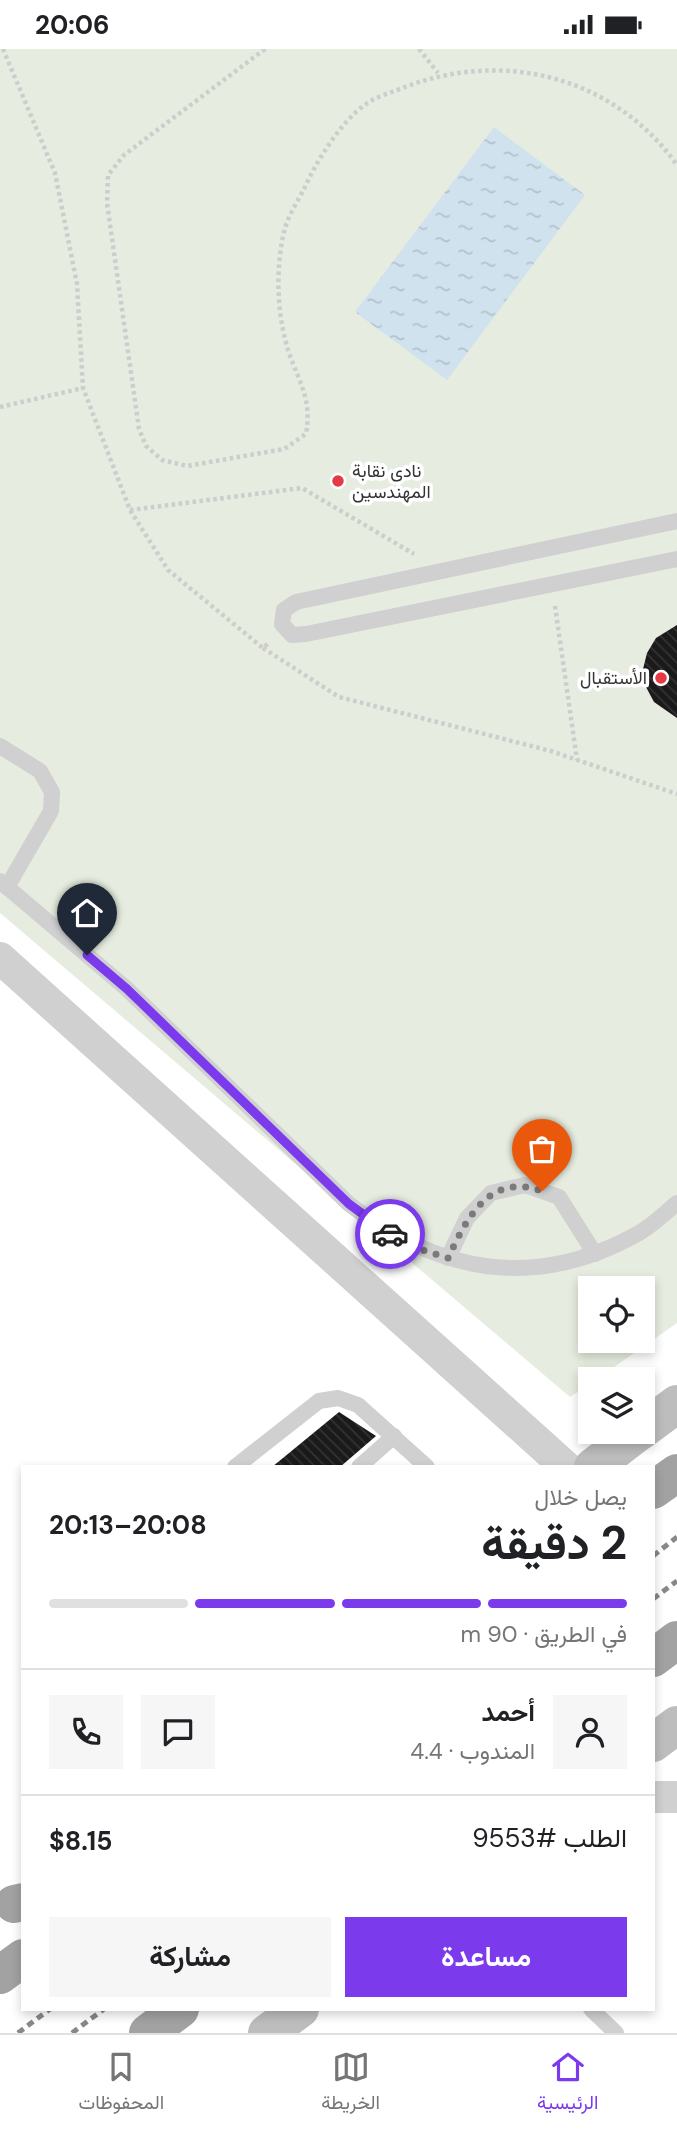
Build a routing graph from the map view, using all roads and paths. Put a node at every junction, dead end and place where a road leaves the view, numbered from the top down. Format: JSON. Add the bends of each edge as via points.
{"nodes":[{"id":1,"x":3,"y":49,"type":"edge"},
{"id":2,"x":265,"y":49,"type":"edge"},
{"id":3,"x":419,"y":49,"type":"edge"},
{"id":4,"x":438,"y":73,"type":"junction"},
{"id":5,"x":677,"y":165,"type":"edge"},
{"id":6,"x":83,"y":388,"type":"junction"},
{"id":7,"x":0,"y":407,"type":"edge"},
{"id":8,"x":130,"y":510,"type":"junction"},
{"id":9,"x":677,"y":521,"type":"edge"},
{"id":10,"x":677,"y":559,"type":"edge"},
{"id":11,"x":443,"y":571,"type":"junction"},
{"id":12,"x":552,"y":584,"type":"junction"},
{"id":13,"x":288,"y":630,"type":"junction"},
{"id":14,"x":263,"y":647,"type":"junction"},
{"id":15,"x":0,"y":745,"type":"edge"},
{"id":16,"x":577,"y":760,"type":"junction"},
{"id":17,"x":677,"y":794,"type":"edge"},
{"id":18,"x":4,"y":884,"type":"edge"},
{"id":19,"x":0,"y":958,"type":"edge"},
{"id":20,"x":677,"y":1203,"type":"edge"},
{"id":21,"x":594,"y":1254,"type":"junction"},
{"id":22,"x":448,"y":1258,"type":"junction"},
{"id":23,"x":677,"y":1404,"type":"edge"},
{"id":24,"x":655,"y":1420,"type":"edge"},
{"id":25,"x":394,"y":1436,"type":"junction"},
{"id":26,"x":624,"y":1444,"type":"edge"},
{"id":27,"x":238,"y":1465,"type":"edge"},
{"id":28,"x":361,"y":1465,"type":"edge"},
{"id":29,"x":425,"y":1465,"type":"edge"},
{"id":30,"x":564,"y":1465,"type":"edge"},
{"id":31,"x":596,"y":1465,"type":"edge"},
{"id":32,"x":677,"y":1473,"type":"edge"},
{"id":33,"x":655,"y":1489,"type":"edge"},
{"id":34,"x":677,"y":1640,"type":"edge"},
{"id":35,"x":655,"y":1656,"type":"edge"},
{"id":36,"x":677,"y":1725,"type":"edge"},
{"id":37,"x":655,"y":1742,"type":"edge"},
{"id":38,"x":655,"y":1797,"type":"edge"},
{"id":39,"x":677,"y":1797,"type":"edge"},
{"id":40,"x":21,"y":1959,"type":"edge"},
{"id":41,"x":0,"y":1975,"type":"edge"},
{"id":42,"x":177,"y":2011,"type":"edge"},
{"id":43,"x":297,"y":2011,"type":"edge"},
{"id":44,"x":593,"y":2011,"type":"edge"},
{"id":45,"x":148,"y":2033,"type":"edge"},
{"id":46,"x":267,"y":2033,"type":"edge"},
{"id":47,"x":615,"y":2033,"type":"edge"}],
"edges":[{"from":1,"to":6,"type":"path","via":[[55,173],[77,284]]},
{"from":2,"to":4,"type":"path","via":[[124,155],[108,175],[107,203],[139,429],[146,446],[162,460],[187,466],[284,449],[306,434],[310,414],[278,304],[284,231],[319,156],[366,104]]},
{"from":3,"to":4,"type":"path"},
{"from":4,"to":5,"type":"path","via":[[502,67],[563,77],[624,109]]},
{"from":6,"to":7,"type":"path"},
{"from":6,"to":8,"type":"path"},
{"from":8,"to":11,"type":"path","via":[[302,488]]},
{"from":8,"to":14,"type":"path","via":[[168,570]]},
{"from":9,"to":11,"type":"lane"},
{"from":10,"to":12,"type":"lane"},
{"from":11,"to":13,"type":"lane","via":[[296,602],[284,610],[282,624]]},
{"from":12,"to":13,"type":"lane","via":[[306,634],[292,635]]},
{"from":12,"to":16,"type":"path"},
{"from":13,"to":14,"type":"path"},
{"from":14,"to":16,"type":"path","via":[[339,697]]},
{"from":15,"to":18,"type":"lane","via":[[40,771],[52,792],[51,811]]},
{"from":16,"to":17,"type":"path"},
{"from":18,"to":22,"type":"lane","via":[[127,989],[349,1204],[385,1231]]},
{"from":19,"to":30,"type":"street"},
{"from":20,"to":21,"type":"lane","via":[[641,1232]]},
{"from":21,"to":22,"type":"lane","via":[[558,1264],[513,1268]]},
{"from":21,"to":22,"type":"lane","via":[[559,1197],[525,1185],[491,1193],[467,1218]]},
{"from":23,"to":24,"type":"main road"},
{"from":25,"to":27,"type":"lane","via":[[358,1405],[328,1398]]},
{"from":25,"to":28,"type":"lane"},
{"from":25,"to":29,"type":"lane"},
{"from":26,"to":31,"type":"main road"},
{"from":32,"to":33,"type":"highway"},
{"from":34,"to":35,"type":"highway"},
{"from":36,"to":37,"type":"main road"},
{"from":38,"to":39,"type":"street"},
{"from":40,"to":41,"type":"highway"},
{"from":42,"to":45,"type":"highway"},
{"from":43,"to":46,"type":"main road"},
{"from":44,"to":47,"type":"lane"}]}
